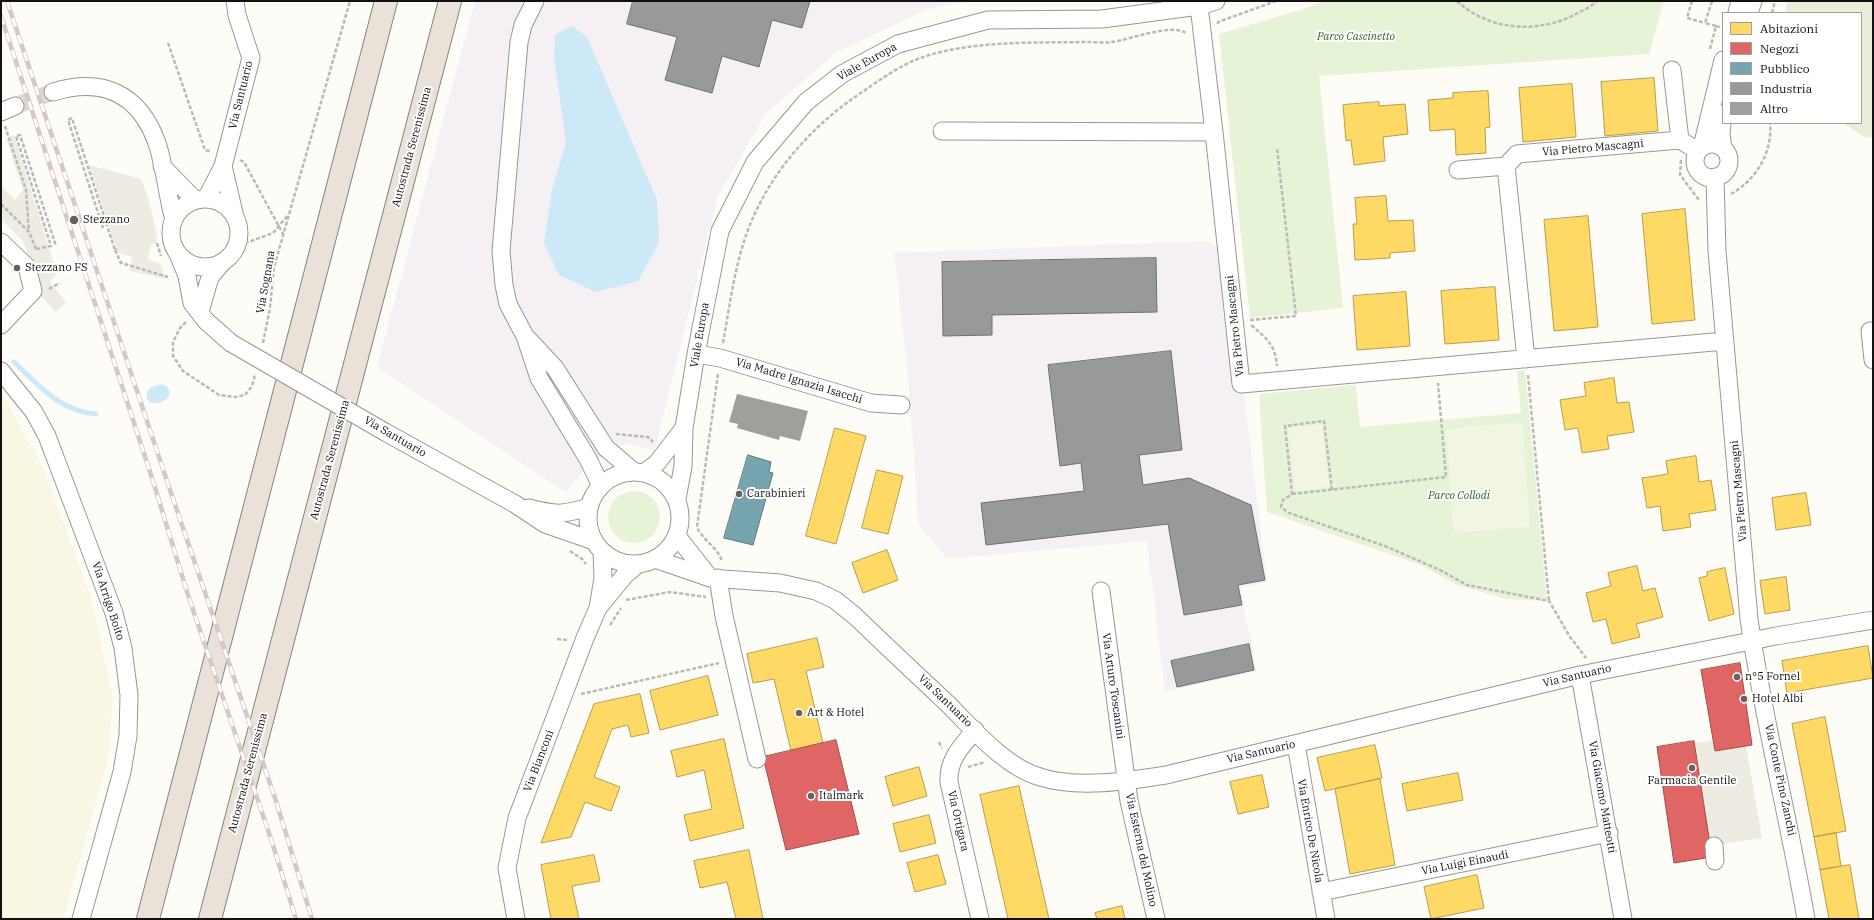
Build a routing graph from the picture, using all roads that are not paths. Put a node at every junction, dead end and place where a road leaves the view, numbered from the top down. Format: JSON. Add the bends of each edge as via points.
{"nodes":[{"id":1,"x":236,"y":1,"type":"edge"},
{"id":2,"x":386,"y":1,"type":"edge"},
{"id":3,"x":450,"y":1,"type":"edge"},
{"id":4,"x":536,"y":1,"type":"edge"},
{"id":5,"x":1216,"y":1,"type":"edge"},
{"id":6,"x":1740,"y":1,"type":"edge"},
{"id":7,"x":1753,"y":1,"type":"edge"},
{"id":8,"x":1199,"y":6,"type":"junction"},
{"id":9,"x":1736,"y":12,"type":"edge"},
{"id":10,"x":1749,"y":12,"type":"edge"},
{"id":11,"x":1722,"y":63,"type":"edge"},
{"id":12,"x":1672,"y":70,"type":"dead end"},
{"id":13,"x":53,"y":92,"type":"tunnel mouth"},
{"id":14,"x":1722,"y":124,"type":"edge"},
{"id":15,"x":942,"y":131,"type":"dead end"},
{"id":16,"x":1214,"y":132,"type":"junction"},
{"id":17,"x":1691,"y":145,"type":"junction"},
{"id":18,"x":1723,"y":148,"type":"junction"},
{"id":19,"x":162,"y":166,"type":"junction"},
{"id":20,"x":223,"y":166,"type":"junction"},
{"id":21,"x":1506,"y":166,"type":"junction"},
{"id":22,"x":1458,"y":170,"type":"dead end"},
{"id":23,"x":1715,"y":177,"type":"junction"},
{"id":24,"x":200,"y":200,"type":"junction"},
{"id":25,"x":234,"y":213,"type":"junction"},
{"id":26,"x":174,"y":220,"type":"junction"},
{"id":27,"x":1,"y":242,"type":"edge"},
{"id":28,"x":176,"y":251,"type":"junction"},
{"id":29,"x":221,"y":264,"type":"junction"},
{"id":30,"x":194,"y":316,"type":"junction"},
{"id":31,"x":1,"y":324,"type":"edge"},
{"id":32,"x":1870,"y":331,"type":"dead end"},
{"id":33,"x":525,"y":336,"type":"junction"},
{"id":34,"x":1725,"y":341,"type":"junction"},
{"id":35,"x":696,"y":354,"type":"junction"},
{"id":36,"x":1526,"y":359,"type":"junction"},
{"id":37,"x":1873,"y":360,"type":"edge"},
{"id":38,"x":1,"y":371,"type":"edge"},
{"id":39,"x":902,"y":405,"type":"dead end"},
{"id":40,"x":684,"y":428,"type":"junction"},
{"id":41,"x":639,"y":472,"type":"junction"},
{"id":42,"x":601,"y":486,"type":"junction"},
{"id":43,"x":677,"y":499,"type":"junction"},
{"id":44,"x":515,"y":504,"type":"junction"},
{"id":45,"x":589,"y":507,"type":"junction"},
{"id":46,"x":677,"y":536,"type":"junction"},
{"id":47,"x":598,"y":546,"type":"junction"},
{"id":48,"x":656,"y":559,"type":"junction"},
{"id":49,"x":638,"y":564,"type":"junction"},
{"id":50,"x":716,"y":574,"type":"junction"},
{"id":51,"x":1100,"y":591,"type":"dead end"},
{"id":52,"x":598,"y":608,"type":"junction"},
{"id":53,"x":1873,"y":620,"type":"edge"},
{"id":54,"x":1752,"y":641,"type":"junction"},
{"id":55,"x":1588,"y":673,"type":"junction"},
{"id":56,"x":975,"y":730,"type":"junction"},
{"id":57,"x":1296,"y":744,"type":"junction"},
{"id":58,"x":757,"y":759,"type":"dead end"},
{"id":59,"x":1126,"y":782,"type":"junction"},
{"id":60,"x":1609,"y":833,"type":"junction"},
{"id":61,"x":1321,"y":892,"type":"junction"},
{"id":62,"x":81,"y":919,"type":"edge"},
{"id":63,"x":148,"y":919,"type":"edge"},
{"id":64,"x":210,"y":919,"type":"edge"},
{"id":65,"x":516,"y":919,"type":"edge"},
{"id":66,"x":980,"y":919,"type":"edge"},
{"id":67,"x":1156,"y":919,"type":"edge"},
{"id":68,"x":1326,"y":919,"type":"edge"},
{"id":69,"x":1623,"y":919,"type":"edge"},
{"id":70,"x":1806,"y":919,"type":"edge"}],
"edges":[{"from":1,"to":20,"type":"street","name":"Via Santuario","via":[[251,58]]},
{"from":2,"to":63,"type":"highway"},
{"from":3,"to":64,"type":"highway","name":"Autostrada Serenissima"},
{"from":4,"to":33,"type":"street","via":[[523,25],[519,42],[501,251],[508,304]]},
{"from":5,"to":8,"type":"street","name":"Viale Europa"},
{"from":6,"to":9,"type":"street"},
{"from":7,"to":10,"type":"street"},
{"from":8,"to":16,"type":"street","name":"Via Pietro Mascagni"},
{"from":8,"to":35,"type":"street","name":"Viale Europa","via":[[1102,19],[988,20],[898,44],[842,74],[806,102],[755,162],[720,231]]},
{"from":11,"to":17,"type":"street"},
{"from":12,"to":17,"type":"street"},
{"from":13,"to":19,"type":"street","name":"Via Santuario","via":[[79,85],[109,88],[121,95],[132,103],[149,125],[157,143]]},
{"from":14,"to":18,"type":"street"},
{"from":15,"to":16,"type":"street"},
{"from":16,"to":36,"type":"street","name":"Via Pietro Mascagni","via":[[1241,384]]},
{"from":17,"to":18,"type":"street","name":"Via Pietro Mascagni","via":[[1712,144]]},
{"from":17,"to":21,"type":"street","name":"Via Pietro Mascagni","via":[[1595,147],[1517,154]]},
{"from":17,"to":23,"type":"street","via":[[1699,172],[1709,178]]},
{"from":18,"to":23,"type":"street","via":[[1729,162],[1724,172]]},
{"from":19,"to":24,"type":"street"},
{"from":19,"to":26,"type":"street","name":"Via Santuario"},
{"from":20,"to":24,"type":"street","name":"Via Santuario"},
{"from":20,"to":25,"type":"street","name":"Via Santuario"},
{"from":21,"to":22,"type":"street"},
{"from":21,"to":36,"type":"street"},
{"from":23,"to":34,"type":"street","name":"Via Pietro Mascagni"},
{"from":24,"to":25,"type":"street","via":[[216,200]]},
{"from":24,"to":26,"type":"street","name":"Via Santuario","via":[[186,205]]},
{"from":25,"to":29,"type":"street","name":"Via Santuario","via":[[240,232],[235,250]]},
{"from":26,"to":28,"type":"street","name":"Via Santuario","via":[[171,231]]},
{"from":27,"to":31,"type":"street","via":[[27,267],[34,291]]},
{"from":28,"to":29,"type":"street","via":[[187,262],[201,267]]},
{"from":28,"to":30,"type":"street","name":"Via Santuario","via":[[185,269]]},
{"from":29,"to":30,"type":"street","via":[[210,277]]},
{"from":30,"to":44,"type":"street","name":"Via Santuario","bridge":true,"via":[[206,321],[231,343]]},
{"from":32,"to":37,"type":"street"},
{"from":33,"to":41,"type":"street","name":"Via Santuario","via":[[555,368],[606,448]]},
{"from":33,"to":42,"type":"street","via":[[539,378],[588,459]]},
{"from":34,"to":36,"type":"street","name":"Via Pietro Mascagni"},
{"from":34,"to":54,"type":"street","name":"Via Pietro Mascagni"},
{"from":35,"to":39,"type":"street","name":"Via Madre Ignazia Isacchi","via":[[720,358],[871,403]]},
{"from":35,"to":40,"type":"street","name":"Viale Europa"},
{"from":38,"to":62,"type":"street","name":"Via Arrigo Boito","via":[[34,412],[47,436],[114,614],[123,648],[129,695],[128,736],[123,765]]},
{"from":40,"to":41,"type":"street","name":"Viale Europa","via":[[657,463]]},
{"from":40,"to":43,"type":"street","name":"Viale Europa","via":[[683,466]]},
{"from":41,"to":42,"type":"street","via":[[621,473]]},
{"from":41,"to":43,"type":"street","name":"Via Santuario","via":[[658,478],[669,487]]},
{"from":42,"to":45,"type":"street"},
{"from":43,"to":46,"type":"street","name":"Via Santuario","via":[[680,524]]},
{"from":44,"to":45,"type":"street","name":"Via Santuario","via":[[550,514]]},
{"from":44,"to":47,"type":"street","name":"Via Santuario","via":[[545,524]]},
{"from":45,"to":47,"type":"street","via":[[589,530]]},
{"from":46,"to":48,"type":"street","name":"Via Santuario","via":[[668,549]]},
{"from":46,"to":50,"type":"street"},
{"from":47,"to":49,"type":"street","name":"Via Santuario","via":[[613,559],[625,564]]},
{"from":47,"to":52,"type":"street","name":"Via Bianconi","via":[[603,578]]},
{"from":48,"to":49,"type":"street","name":"Via Santuario"},
{"from":48,"to":50,"type":"street","name":"Via Santuario"},
{"from":49,"to":52,"type":"street","name":"Via Bianconi","via":[[625,575]]},
{"from":50,"to":56,"type":"street","name":"Via Santuario","via":[[780,583],[816,591],[835,600]]},
{"from":50,"to":58,"type":"street","via":[[712,596],[724,616]]},
{"from":51,"to":59,"type":"street","name":"Via Arturo Toscanini"},
{"from":52,"to":65,"type":"street","name":"Via Bianconi","via":[[517,818],[507,868]]},
{"from":53,"to":54,"type":"street","name":"Via Santuario"},
{"from":54,"to":55,"type":"street","name":"Via Santuario"},
{"from":54,"to":70,"type":"street","name":"Via Conte Pino Zanchi"},
{"from":55,"to":57,"type":"street","name":"Via Santuario"},
{"from":55,"to":60,"type":"street","name":"Via Giacomo Matteotti"},
{"from":56,"to":59,"type":"street","name":"Via Santuario","via":[[1006,759],[1039,777],[1060,781]]},
{"from":56,"to":66,"type":"street","name":"Via Ortigara","via":[[954,757],[949,782]]},
{"from":57,"to":59,"type":"street","name":"Via Santuario"},
{"from":57,"to":61,"type":"street","name":"Via Enrico De Nicola"},
{"from":59,"to":67,"type":"street","name":"Via Esterna del Molino"},
{"from":60,"to":61,"type":"street","name":"Via Luigi Einaudi"},
{"from":60,"to":69,"type":"street","name":"Via Giacomo Matteotti"},
{"from":61,"to":68,"type":"street","name":"Via Enrico De Nicola"}]}
